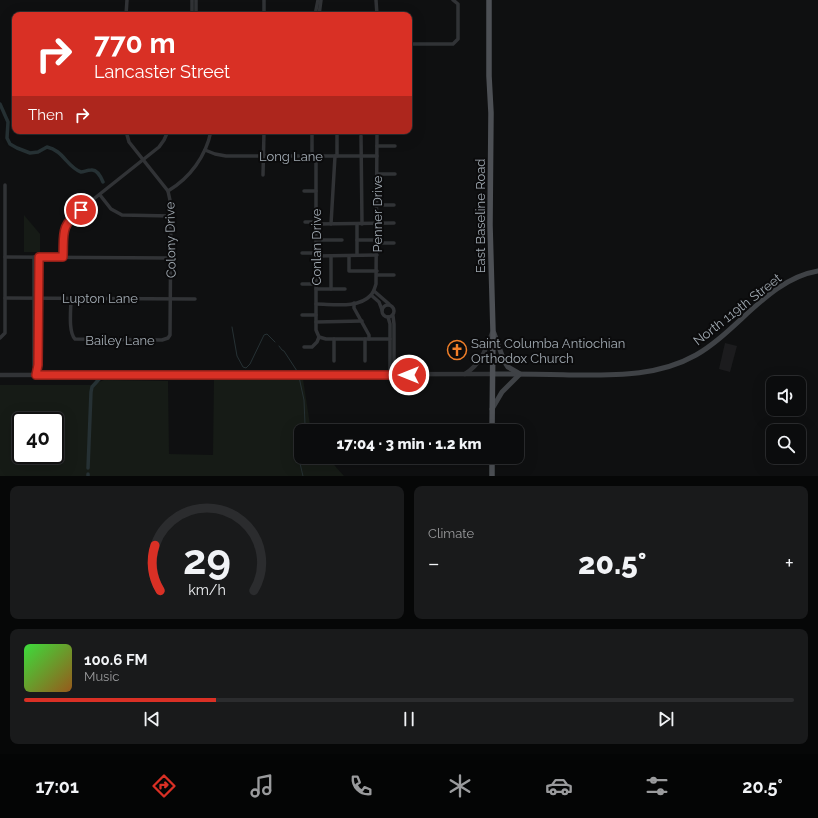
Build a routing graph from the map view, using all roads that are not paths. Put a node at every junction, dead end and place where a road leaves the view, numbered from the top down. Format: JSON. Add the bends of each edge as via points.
{"nodes":[{"id":1,"x":127,"y":0,"type":"edge"},
{"id":2,"x":192,"y":0,"type":"edge"},
{"id":3,"x":196,"y":0,"type":"edge"},
{"id":4,"x":264,"y":0,"type":"edge"},
{"id":5,"x":318,"y":0,"type":"edge"},
{"id":6,"x":321,"y":0,"type":"edge"},
{"id":7,"x":376,"y":0,"type":"edge"},
{"id":8,"x":453,"y":0,"type":"edge"},
{"id":9,"x":489,"y":0,"type":"edge"},
{"id":10,"x":126,"y":12,"type":"edge"},
{"id":11,"x":192,"y":12,"type":"edge"},
{"id":12,"x":196,"y":12,"type":"edge"},
{"id":13,"x":264,"y":12,"type":"edge"},
{"id":14,"x":316,"y":12,"type":"edge"},
{"id":15,"x":319,"y":12,"type":"edge"},
{"id":16,"x":376,"y":12,"type":"edge"},
{"id":17,"x":412,"y":44,"type":"edge"},
{"id":18,"x":127,"y":134,"type":"edge"},
{"id":19,"x":167,"y":134,"type":"edge"},
{"id":20,"x":209,"y":134,"type":"edge"},
{"id":21,"x":264,"y":134,"type":"edge"},
{"id":22,"x":377,"y":134,"type":"edge"},
{"id":23,"x":312,"y":135,"type":"dead end"},
{"id":24,"x":337,"y":136,"type":"dead end"},
{"id":25,"x":362,"y":136,"type":"dead end"},
{"id":26,"x":377,"y":146,"type":"junction"},
{"id":27,"x":395,"y":146,"type":"dead end"},
{"id":28,"x":205,"y":150,"type":"junction"},
{"id":29,"x":263,"y":156,"type":"junction"},
{"id":30,"x":314,"y":156,"type":"junction"},
{"id":31,"x":336,"y":156,"type":"junction"},
{"id":32,"x":362,"y":156,"type":"junction"},
{"id":33,"x":377,"y":156,"type":"junction"},
{"id":34,"x":143,"y":160,"type":"junction"},
{"id":35,"x":377,"y":174,"type":"junction"},
{"id":36,"x":395,"y":174,"type":"dead end"},
{"id":37,"x":264,"y":175,"type":"dead end"},
{"id":38,"x":5,"y":185,"type":"dead end"},
{"id":39,"x":316,"y":190,"type":"junction"},
{"id":40,"x":168,"y":191,"type":"junction"},
{"id":41,"x":304,"y":191,"type":"dead end"},
{"id":42,"x":100,"y":194,"type":"junction"},
{"id":43,"x":0,"y":203,"type":"edge"},
{"id":44,"x":6,"y":203,"type":"junction"},
{"id":45,"x":377,"y":205,"type":"junction"},
{"id":46,"x":394,"y":205,"type":"dead end"},
{"id":47,"x":171,"y":216,"type":"junction"},
{"id":48,"x":305,"y":222,"type":"dead end"},
{"id":49,"x":316,"y":223,"type":"junction"},
{"id":50,"x":394,"y":223,"type":"dead end"},
{"id":51,"x":332,"y":224,"type":"junction"},
{"id":52,"x":360,"y":224,"type":"junction"},
{"id":53,"x":377,"y":224,"type":"junction"},
{"id":54,"x":316,"y":240,"type":"junction"},
{"id":55,"x":342,"y":240,"type":"dead end"},
{"id":56,"x":357,"y":240,"type":"junction"},
{"id":57,"x":377,"y":241,"type":"junction"},
{"id":58,"x":394,"y":243,"type":"dead end"},
{"id":59,"x":302,"y":253,"type":"dead end"},
{"id":60,"x":316,"y":254,"type":"junction"},
{"id":61,"x":377,"y":255,"type":"junction"},
{"id":62,"x":331,"y":256,"type":"junction"},
{"id":63,"x":349,"y":256,"type":"junction"},
{"id":64,"x":357,"y":256,"type":"junction"},
{"id":65,"x":5,"y":257,"type":"junction"},
{"id":66,"x":36,"y":257,"type":"junction"},
{"id":67,"x":63,"y":257,"type":"junction"},
{"id":68,"x":171,"y":258,"type":"junction"},
{"id":69,"x":377,"y":270,"type":"junction"},
{"id":70,"x":818,"y":271,"type":"edge"},
{"id":71,"x":377,"y":275,"type":"junction"},
{"id":72,"x":394,"y":275,"type":"dead end"},
{"id":73,"x":302,"y":284,"type":"dead end"},
{"id":74,"x":316,"y":284,"type":"junction"},
{"id":75,"x":316,"y":289,"type":"junction"},
{"id":76,"x":331,"y":289,"type":"junction"},
{"id":77,"x":345,"y":289,"type":"dead end"},
{"id":78,"x":374,"y":291,"type":"junction"},
{"id":79,"x":371,"y":295,"type":"junction"},
{"id":80,"x":5,"y":298,"type":"junction"},
{"id":81,"x":36,"y":298,"type":"junction"},
{"id":82,"x":71,"y":298,"type":"junction"},
{"id":83,"x":171,"y":298,"type":"junction"},
{"id":84,"x":195,"y":299,"type":"dead end"},
{"id":85,"x":354,"y":303,"type":"junction"},
{"id":86,"x":316,"y":304,"type":"junction"},
{"id":87,"x":390,"y":305,"type":"junction"},
{"id":88,"x":382,"y":310,"type":"junction"},
{"id":89,"x":302,"y":315,"type":"dead end"},
{"id":90,"x":316,"y":315,"type":"junction"},
{"id":91,"x":393,"y":316,"type":"junction"},
{"id":92,"x":388,"y":317,"type":"junction"},
{"id":93,"x":362,"y":321,"type":"junction"},
{"id":94,"x":316,"y":322,"type":"junction"},
{"id":95,"x":493,"y":331,"type":"junction"},
{"id":96,"x":319,"y":337,"type":"junction"},
{"id":97,"x":0,"y":338,"type":"edge"},
{"id":98,"x":168,"y":338,"type":"joint"},
{"id":99,"x":334,"y":339,"type":"junction"},
{"id":100,"x":367,"y":339,"type":"junction"},
{"id":101,"x":390,"y":339,"type":"junction"},
{"id":102,"x":304,"y":347,"type":"dead end"},
{"id":103,"x":334,"y":361,"type":"dead end"},
{"id":104,"x":365,"y":361,"type":"dead end"},
{"id":105,"x":36,"y":372,"type":"junction"},
{"id":106,"x":392,"y":374,"type":"junction"},
{"id":107,"x":493,"y":374,"type":"junction"},
{"id":108,"x":520,"y":374,"type":"junction"},
{"id":109,"x":0,"y":375,"type":"edge"},
{"id":110,"x":465,"y":375,"type":"junction"},
{"id":111,"x":492,"y":409,"type":"junction"},
{"id":112,"x":492,"y":424,"type":"edge"},
{"id":113,"x":492,"y":464,"type":"edge"},
{"id":114,"x":492,"y":476,"type":"edge"}],
"edges":[{"from":1,"to":10,"type":"street"},
{"from":2,"to":11,"type":"street"},
{"from":3,"to":12,"type":"street"},
{"from":4,"to":13,"type":"street"},
{"from":5,"to":14,"type":"street"},
{"from":6,"to":15,"type":"street"},
{"from":7,"to":16,"type":"street"},
{"from":8,"to":17,"type":"street","via":[[458,4],[458,39],[453,44]]},
{"from":9,"to":95,"type":"main road","name":"East Baseline Road"},
{"from":18,"to":34,"type":"street","name":"Colony Drive","via":[[129,142]]},
{"from":19,"to":34,"type":"street","via":[[159,147]]},
{"from":20,"to":28,"type":"street"},
{"from":21,"to":29,"type":"street"},
{"from":22,"to":26,"type":"street","name":"Penner Drive"},
{"from":23,"to":30,"type":"street","name":"Conlan Drive"},
{"from":24,"to":31,"type":"street"},
{"from":25,"to":32,"type":"street"},
{"from":26,"to":27,"type":"street"},
{"from":26,"to":33,"type":"street","name":"Penner Drive"},
{"from":28,"to":29,"type":"street","name":"Long Lane","via":[[226,156]]},
{"from":28,"to":40,"type":"street","via":[[190,173]]},
{"from":29,"to":30,"type":"street","name":"Long Lane"},
{"from":29,"to":37,"type":"street"},
{"from":30,"to":31,"type":"street","name":"Long Lane"},
{"from":30,"to":39,"type":"street","name":"Conlan Drive"},
{"from":31,"to":32,"type":"street","name":"Long Lane"},
{"from":31,"to":51,"type":"street"},
{"from":32,"to":33,"type":"street","name":"Long Lane"},
{"from":32,"to":52,"type":"street"},
{"from":33,"to":35,"type":"street","name":"Penner Drive"},
{"from":34,"to":40,"type":"street","name":"Colony Drive"},
{"from":34,"to":42,"type":"street"},
{"from":35,"to":36,"type":"street"},
{"from":35,"to":45,"type":"street","name":"Penner Drive"},
{"from":38,"to":44,"type":"street"},
{"from":39,"to":41,"type":"street"},
{"from":39,"to":49,"type":"street","name":"Conlan Drive"},
{"from":40,"to":47,"type":"street","name":"Colony Drive"},
{"from":42,"to":47,"type":"street","via":[[112,209],[122,215]]},
{"from":42,"to":67,"type":"street","via":[[68,221],[64,231]]},
{"from":43,"to":44,"type":"street"},
{"from":44,"to":65,"type":"street"},
{"from":45,"to":46,"type":"street"},
{"from":45,"to":53,"type":"street","name":"Penner Drive"},
{"from":47,"to":68,"type":"street","name":"Colony Drive"},
{"from":48,"to":49,"type":"street"},
{"from":49,"to":51,"type":"street"},
{"from":49,"to":54,"type":"street","name":"Conlan Drive"},
{"from":50,"to":53,"type":"street"},
{"from":51,"to":52,"type":"street"},
{"from":52,"to":53,"type":"street"},
{"from":52,"to":56,"type":"street"},
{"from":53,"to":57,"type":"street","name":"Penner Drive"},
{"from":54,"to":55,"type":"street"},
{"from":54,"to":60,"type":"street","name":"Conlan Drive"},
{"from":56,"to":57,"type":"street"},
{"from":56,"to":64,"type":"street"},
{"from":57,"to":58,"type":"street"},
{"from":57,"to":61,"type":"street","name":"Penner Drive"},
{"from":59,"to":60,"type":"street"},
{"from":60,"to":62,"type":"street"},
{"from":60,"to":74,"type":"street","name":"Conlan Drive"},
{"from":61,"to":64,"type":"street"},
{"from":61,"to":69,"type":"street","name":"Penner Drive"},
{"from":62,"to":63,"type":"street"},
{"from":62,"to":76,"type":"street"},
{"from":63,"to":64,"type":"street"},
{"from":63,"to":69,"type":"street","via":[[349,271]]},
{"from":65,"to":66,"type":"street"},
{"from":65,"to":80,"type":"street"},
{"from":66,"to":67,"type":"street"},
{"from":66,"to":81,"type":"street"},
{"from":67,"to":68,"type":"street"},
{"from":68,"to":83,"type":"street","name":"Colony Drive"},
{"from":69,"to":71,"type":"street","name":"Penner Drive"},
{"from":70,"to":108,"type":"main road","name":"North 119th Street","via":[[779,288],[710,346],[663,369],[634,374]]},
{"from":71,"to":72,"type":"street"},
{"from":71,"to":78,"type":"street","name":"Penner Drive"},
{"from":73,"to":74,"type":"street"},
{"from":74,"to":75,"type":"street","name":"Conlan Drive"},
{"from":75,"to":76,"type":"street"},
{"from":75,"to":86,"type":"street","name":"Conlan Drive"},
{"from":76,"to":77,"type":"street"},
{"from":78,"to":79,"type":"street","name":"Penner Drive"},
{"from":78,"to":87,"type":"street"},
{"from":79,"to":85,"type":"street","via":[[362,302]]},
{"from":79,"to":88,"type":"street","via":[[379,302]]},
{"from":80,"to":81,"type":"street","name":"Lupton Lane"},
{"from":80,"to":97,"type":"street","via":[[5,330]]},
{"from":81,"to":82,"type":"street","name":"Lupton Lane"},
{"from":81,"to":105,"type":"street"},
{"from":82,"to":83,"type":"street","name":"Lupton Lane"},
{"from":82,"to":98,"type":"street","name":"Bailey Lane","via":[[71,331],[73,337],[78,340]]},
{"from":83,"to":84,"type":"street","name":"Lupton Lane"},
{"from":83,"to":98,"type":"street","name":"Colony Drive","via":[[171,331]]},
{"from":85,"to":86,"type":"street"},
{"from":85,"to":93,"type":"street","via":[[354,308]]},
{"from":86,"to":90,"type":"street","name":"Conlan Drive"},
{"from":87,"to":88,"type":"street","via":[[386,305]]},
{"from":87,"to":91,"type":"street","via":[[395,310]]},
{"from":88,"to":92,"type":"street","via":[[384,316]]},
{"from":89,"to":90,"type":"street"},
{"from":90,"to":94,"type":"street","name":"Conlan Drive"},
{"from":91,"to":92,"type":"street"},
{"from":91,"to":106,"type":"street"},
{"from":92,"to":101,"type":"street"},
{"from":93,"to":94,"type":"street"},
{"from":93,"to":100,"type":"street","via":[[369,335]]},
{"from":94,"to":96,"type":"street","name":"Conlan Drive"},
{"from":95,"to":107,"type":"main road","name":"East Baseline Road"},
{"from":95,"to":108,"type":"main road","via":[[504,361],[508,367]]},
{"from":95,"to":110,"type":"street","via":[[483,355],[475,367]]},
{"from":96,"to":99,"type":"street"},
{"from":96,"to":102,"type":"street","via":[[312,347]]},
{"from":99,"to":100,"type":"street"},
{"from":99,"to":103,"type":"street"},
{"from":100,"to":101,"type":"street"},
{"from":100,"to":104,"type":"street"},
{"from":101,"to":106,"type":"street"},
{"from":105,"to":106,"type":"street","name":"North 119th Street"},
{"from":105,"to":109,"type":"street","name":"North 119th Street"},
{"from":106,"to":110,"type":"street","name":"North 119th Street"},
{"from":107,"to":108,"type":"main road","name":"North 119th Street"},
{"from":107,"to":110,"type":"street","name":"North 119th Street"},
{"from":107,"to":111,"type":"main road","name":"East Baseline Road"},
{"from":108,"to":111,"type":"main road","via":[[502,392]]},
{"from":111,"to":112,"type":"main road","name":"East Baseline Road"},
{"from":113,"to":114,"type":"main road"}]}
